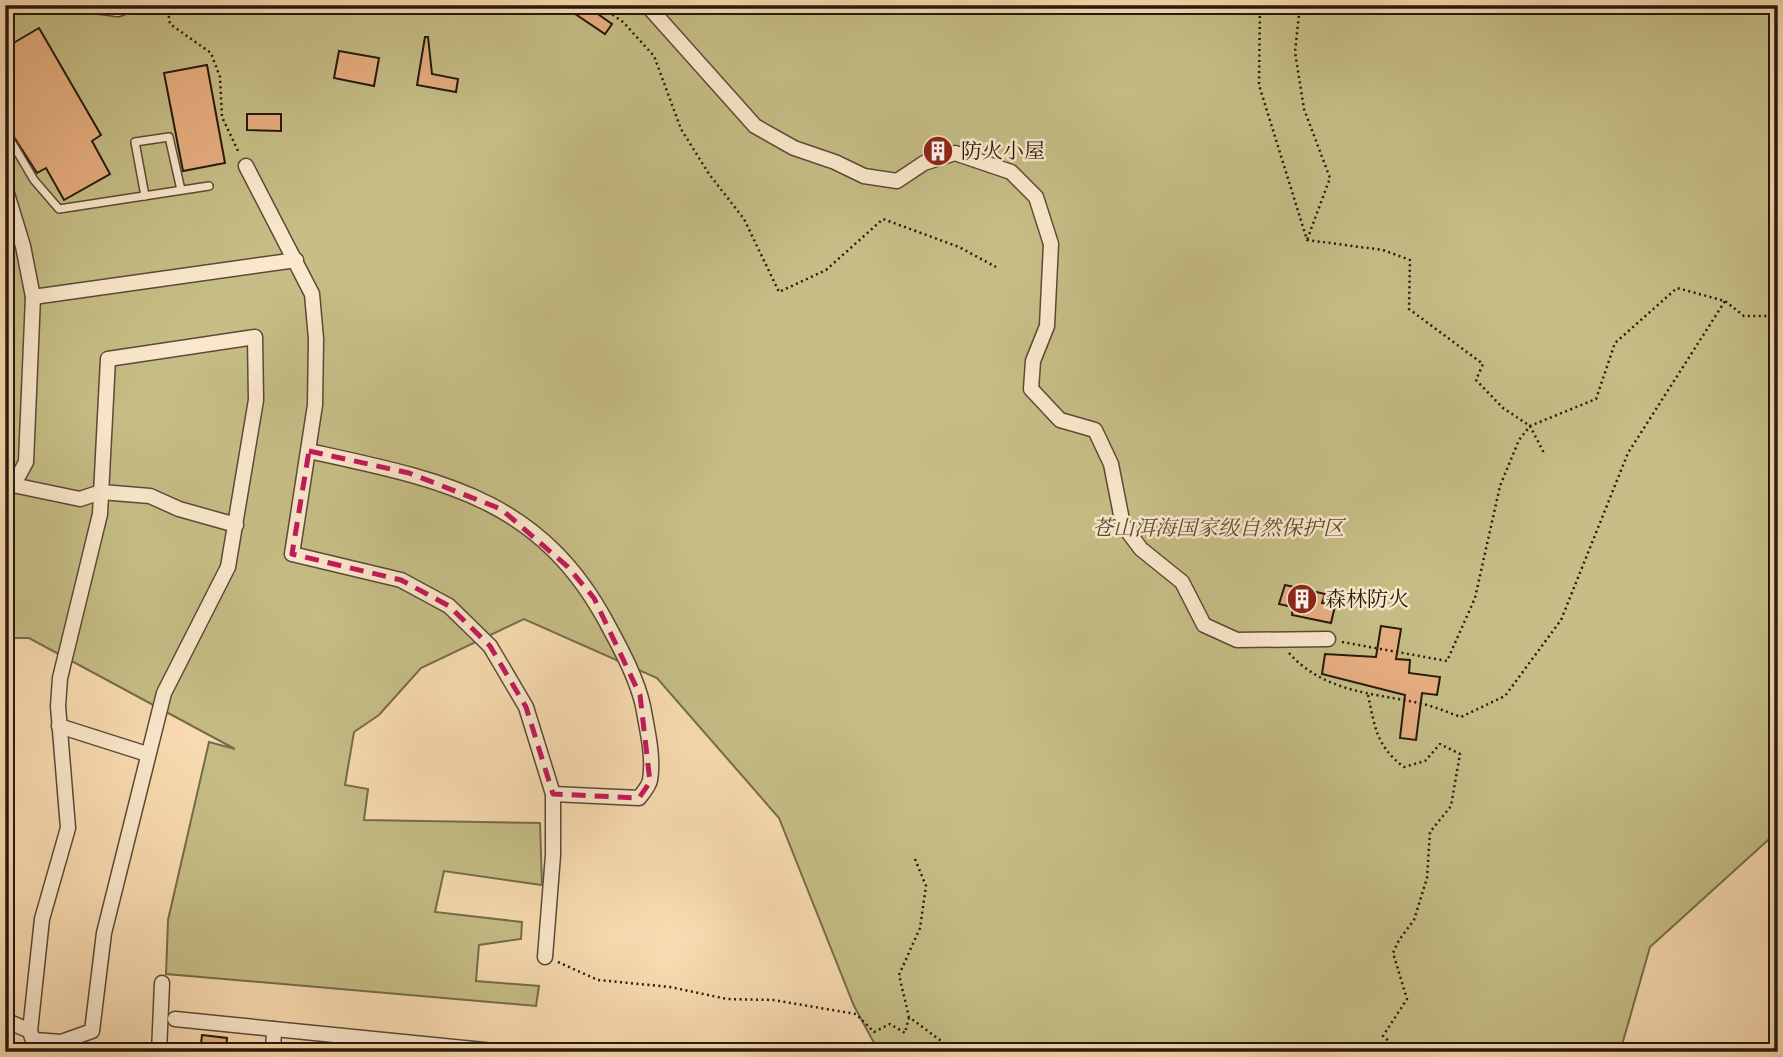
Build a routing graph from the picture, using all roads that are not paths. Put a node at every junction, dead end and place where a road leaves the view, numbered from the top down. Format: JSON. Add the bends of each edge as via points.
{"nodes":[{"id":1,"x":89,"y":5,"type":"edge"},
{"id":2,"x":129,"y":5,"type":"edge"},
{"id":3,"x":647,"y":5,"type":"edge"},
{"id":4,"x":5,"y":131,"type":"edge"},
{"id":5,"x":246,"y":166,"type":"road end"},
{"id":6,"x":209,"y":186,"type":"dead end"},
{"id":7,"x":5,"y":187,"type":"edge"},
{"id":8,"x":181,"y":190,"type":"junction"},
{"id":9,"x":145,"y":196,"type":"junction"},
{"id":10,"x":296,"y":260,"type":"junction"},
{"id":11,"x":33,"y":297,"type":"junction"},
{"id":12,"x":309,"y":451,"type":"junction"},
{"id":13,"x":7,"y":485,"type":"edge"},
{"id":14,"x":101,"y":492,"type":"junction"},
{"id":15,"x":236,"y":526,"type":"junction"},
{"id":16,"x":1328,"y":639,"type":"road end"},
{"id":17,"x":59,"y":726,"type":"junction"},
{"id":18,"x":147,"y":754,"type":"junction"},
{"id":19,"x":553,"y":794,"type":"junction"},
{"id":20,"x":545,"y":957,"type":"road end"},
{"id":21,"x":162,"y":983,"type":"dead end"},
{"id":22,"x":175,"y":1019,"type":"dead end"},
{"id":23,"x":5,"y":1020,"type":"edge"},
{"id":24,"x":274,"y":1029,"type":"junction"},
{"id":25,"x":34,"y":1041,"type":"edge"},
{"id":26,"x":61,"y":1047,"type":"edge"},
{"id":27,"x":428,"y":1048,"type":"edge"},
{"id":28,"x":159,"y":1052,"type":"edge"},
{"id":29,"x":272,"y":1052,"type":"edge"},
{"id":30,"x":504,"y":1052,"type":"edge"}],
"edges":[{"from":1,"to":2,"type":"street","via":[[118,9]]},
{"from":3,"to":16,"type":"street","via":[[755,126],[794,148],[864,176],[897,181],[924,163],[955,152],[1011,172],[1036,197],[1051,244],[1047,326],[1033,362],[1031,389],[1060,420],[1095,430],[1111,464],[1123,525],[1141,549],[1182,582],[1204,625],[1237,640]]},
{"from":4,"to":9,"type":"lane","via":[[34,180],[59,209]]},
{"from":5,"to":10,"type":"street"},
{"from":6,"to":8,"type":"lane"},
{"from":7,"to":11,"type":"street"},
{"from":8,"to":9,"type":"lane"},
{"from":8,"to":9,"type":"lane","via":[[169,137],[135,142]]},
{"from":10,"to":11,"type":"street"},
{"from":10,"to":12,"type":"street","via":[[312,294],[316,339]]},
{"from":11,"to":13,"type":"street","via":[[27,451],[22,470]]},
{"from":12,"to":19,"type":"street","via":[[292,554],[401,580],[449,606],[490,646],[526,707]]},
{"from":12,"to":19,"type":"street","via":[[409,473],[502,509],[568,567],[594,598],[640,695],[650,782],[639,798]]},
{"from":13,"to":14,"type":"street","via":[[80,499]]},
{"from":14,"to":15,"type":"street","via":[[150,496]]},
{"from":14,"to":15,"type":"street","via":[[108,359],[255,337],[256,400]]},
{"from":14,"to":17,"type":"street","via":[[100,514],[60,678]]},
{"from":15,"to":18,"type":"street","via":[[228,568],[164,693]]},
{"from":17,"to":18,"type":"street"},
{"from":17,"to":25,"type":"street","via":[[68,828],[42,919]]},
{"from":18,"to":26,"type":"street","via":[[104,933],[92,1031]]},
{"from":19,"to":20,"type":"street"},
{"from":21,"to":28,"type":"street"},
{"from":22,"to":24,"type":"street"},
{"from":23,"to":25,"type":"street"},
{"from":24,"to":27,"type":"street"},
{"from":24,"to":29,"type":"street"},
{"from":25,"to":26,"type":"street"},
{"from":27,"to":30,"type":"street"}]}
